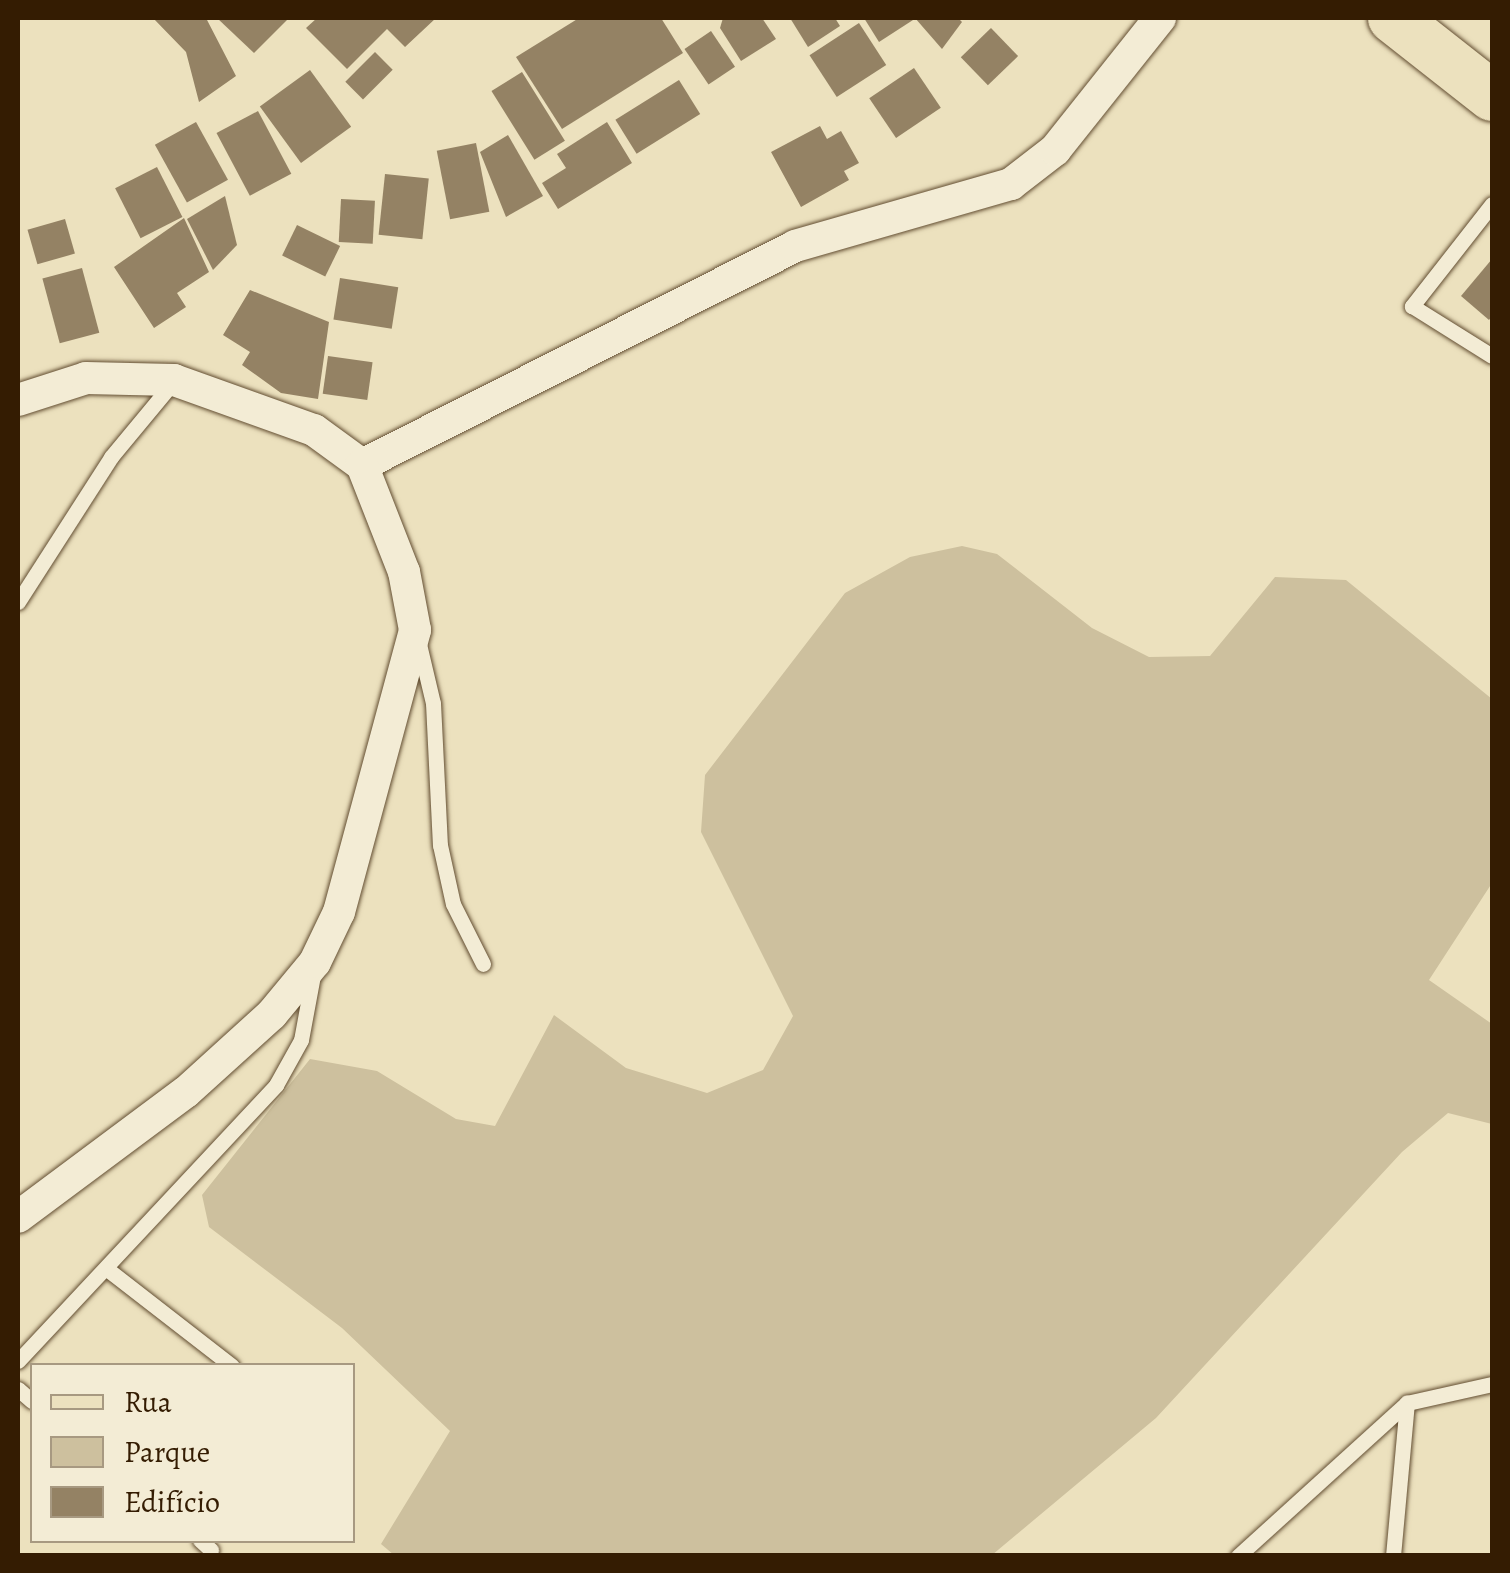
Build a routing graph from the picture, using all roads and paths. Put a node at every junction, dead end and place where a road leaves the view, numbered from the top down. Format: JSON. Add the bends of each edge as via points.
{"nodes":[{"id":1,"x":1160,"y":18,"type":"edge"},
{"id":2,"x":1393,"y":18,"type":"edge"},
{"id":3,"x":1492,"y":96,"type":"edge"},
{"id":4,"x":1492,"y":204,"type":"edge"},
{"id":5,"x":1492,"y":356,"type":"edge"},
{"id":6,"x":174,"y":380,"type":"junction"},
{"id":7,"x":18,"y":400,"type":"edge"},
{"id":8,"x":362,"y":465,"type":"junction"},
{"id":9,"x":18,"y":602,"type":"edge"},
{"id":10,"x":414,"y":630,"type":"junction"},
{"id":11,"x":315,"y":962,"type":"junction"},
{"id":12,"x":483,"y":964,"type":"dead end"},
{"id":13,"x":18,"y":1217,"type":"edge"},
{"id":14,"x":107,"y":1269,"type":"junction"},
{"id":15,"x":18,"y":1361,"type":"edge"},
{"id":16,"x":228,"y":1363,"type":"edge"},
{"id":17,"x":1492,"y":1384,"type":"edge"},
{"id":18,"x":1407,"y":1403,"type":"junction"},
{"id":19,"x":1238,"y":1556,"type":"edge"},
{"id":20,"x":1393,"y":1556,"type":"edge"}],
"edges":[{"from":1,"to":8,"type":"street","via":[[1055,150],[1010,184],[796,246]]},
{"from":2,"to":3,"type":"main road"},
{"from":4,"to":5,"type":"lane","via":[[1412,306]]},
{"from":6,"to":7,"type":"street","via":[[86,378]]},
{"from":6,"to":8,"type":"street","via":[[314,430]]},
{"from":6,"to":9,"type":"lane"},
{"from":8,"to":10,"type":"street","via":[[404,572]]},
{"from":10,"to":11,"type":"street","via":[[363,839]]},
{"from":10,"to":12,"type":"lane","via":[[433,702],[440,845],[453,904]]},
{"from":11,"to":13,"type":"street","via":[[186,1092]]},
{"from":11,"to":14,"type":"lane","via":[[301,1040],[276,1085]]},
{"from":14,"to":15,"type":"lane"},
{"from":14,"to":16,"type":"lane"},
{"from":17,"to":18,"type":"lane"},
{"from":18,"to":19,"type":"lane"},
{"from":18,"to":20,"type":"lane"}]}
